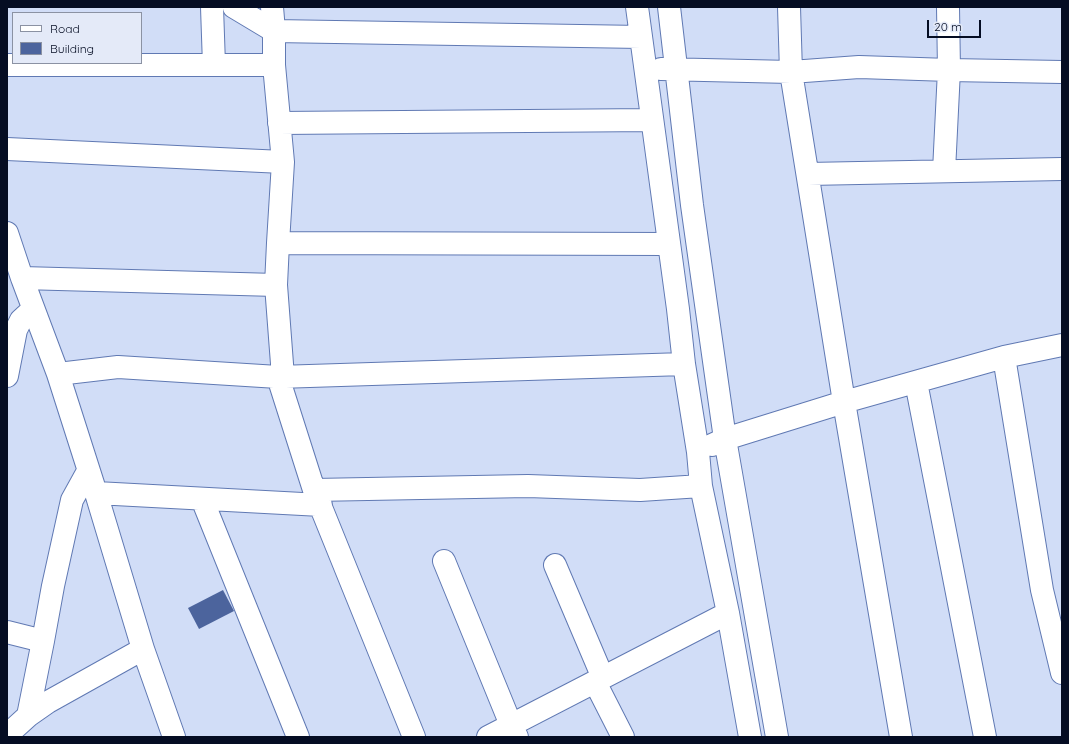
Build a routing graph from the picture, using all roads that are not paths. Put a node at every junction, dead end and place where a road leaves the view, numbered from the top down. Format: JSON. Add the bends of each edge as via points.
{"nodes":[{"id":1,"x":212,"y":7,"type":"edge"},
{"id":2,"x":234,"y":7,"type":"edge"},
{"id":3,"x":272,"y":7,"type":"edge"},
{"id":4,"x":637,"y":7,"type":"edge"},
{"id":5,"x":669,"y":7,"type":"edge"},
{"id":6,"x":789,"y":7,"type":"edge"},
{"id":7,"x":948,"y":7,"type":"edge"},
{"id":8,"x":274,"y":32,"type":"junction"},
{"id":9,"x":641,"y":37,"type":"junction"},
{"id":10,"x":7,"y":65,"type":"edge"},
{"id":11,"x":214,"y":65,"type":"junction"},
{"id":12,"x":274,"y":65,"type":"junction"},
{"id":13,"x":645,"y":68,"type":"junction"},
{"id":14,"x":676,"y":70,"type":"junction"},
{"id":15,"x":950,"y":70,"type":"junction"},
{"id":16,"x":791,"y":72,"type":"junction"},
{"id":17,"x":1062,"y":72,"type":"edge"},
{"id":18,"x":652,"y":120,"type":"junction"},
{"id":19,"x":280,"y":123,"type":"junction"},
{"id":20,"x":7,"y":149,"type":"edge"},
{"id":21,"x":283,"y":162,"type":"junction"},
{"id":22,"x":1062,"y":169,"type":"edge"},
{"id":23,"x":944,"y":171,"type":"junction"},
{"id":24,"x":808,"y":174,"type":"junction"},
{"id":25,"x":7,"y":233,"type":"edge"},
{"id":26,"x":278,"y":243,"type":"junction"},
{"id":27,"x":669,"y":244,"type":"junction"},
{"id":28,"x":22,"y":278,"type":"junction"},
{"id":29,"x":276,"y":285,"type":"junction"},
{"id":30,"x":33,"y":309,"type":"junction"},
{"id":31,"x":1062,"y":345,"type":"edge"},
{"id":32,"x":1004,"y":357,"type":"junction"},
{"id":33,"x":684,"y":364,"type":"junction"},
{"id":34,"x":58,"y":374,"type":"junction"},
{"id":35,"x":7,"y":376,"type":"edge"},
{"id":36,"x":280,"y":377,"type":"junction"},
{"id":37,"x":916,"y":382,"type":"junction"},
{"id":38,"x":844,"y":402,"type":"junction"},
{"id":39,"x":725,"y":439,"type":"junction"},
{"id":40,"x":698,"y":452,"type":"junction"},
{"id":41,"x":88,"y":470,"type":"junction"},
{"id":42,"x":701,"y":486,"type":"junction"},
{"id":43,"x":96,"y":494,"type":"junction"},
{"id":44,"x":202,"y":498,"type":"junction"},
{"id":45,"x":318,"y":498,"type":"junction"},
{"id":46,"x":444,"y":561,"type":"dead end"},
{"id":47,"x":555,"y":565,"type":"dead end"},
{"id":48,"x":728,"y":613,"type":"junction"},
{"id":49,"x":7,"y":632,"type":"edge"},
{"id":50,"x":43,"y":641,"type":"junction"},
{"id":51,"x":143,"y":649,"type":"junction"},
{"id":52,"x":1062,"y":673,"type":"edge"},
{"id":53,"x":599,"y":680,"type":"junction"},
{"id":54,"x":28,"y":716,"type":"junction"},
{"id":55,"x":514,"y":731,"type":"edge"},
{"id":56,"x":7,"y":735,"type":"edge"},
{"id":57,"x":173,"y":737,"type":"edge"},
{"id":58,"x":298,"y":737,"type":"edge"},
{"id":59,"x":414,"y":737,"type":"edge"},
{"id":60,"x":488,"y":737,"type":"edge"},
{"id":61,"x":623,"y":737,"type":"edge"},
{"id":62,"x":750,"y":737,"type":"edge"},
{"id":63,"x":777,"y":737,"type":"edge"},
{"id":64,"x":901,"y":737,"type":"edge"},
{"id":65,"x":985,"y":737,"type":"edge"}],
"edges":[{"from":1,"to":11,"type":"street"},
{"from":2,"to":8,"type":"street"},
{"from":3,"to":8,"type":"street"},
{"from":4,"to":9,"type":"street"},
{"from":5,"to":14,"type":"street"},
{"from":6,"to":16,"type":"street"},
{"from":7,"to":15,"type":"street"},
{"from":8,"to":9,"type":"street"},
{"from":8,"to":12,"type":"street"},
{"from":9,"to":13,"type":"street"},
{"from":10,"to":11,"type":"street"},
{"from":11,"to":12,"type":"street"},
{"from":12,"to":19,"type":"street"},
{"from":13,"to":14,"type":"street"},
{"from":13,"to":18,"type":"street"},
{"from":14,"to":16,"type":"street"},
{"from":14,"to":39,"type":"street"},
{"from":15,"to":16,"type":"street","via":[[859,67]]},
{"from":15,"to":17,"type":"street"},
{"from":15,"to":23,"type":"street"},
{"from":16,"to":24,"type":"street"},
{"from":18,"to":19,"type":"street"},
{"from":18,"to":27,"type":"street"},
{"from":19,"to":21,"type":"street"},
{"from":20,"to":21,"type":"street"},
{"from":21,"to":26,"type":"street"},
{"from":22,"to":23,"type":"street"},
{"from":23,"to":24,"type":"street"},
{"from":24,"to":38,"type":"street"},
{"from":25,"to":28,"type":"street"},
{"from":26,"to":27,"type":"street"},
{"from":26,"to":29,"type":"street"},
{"from":27,"to":33,"type":"street"},
{"from":28,"to":29,"type":"street"},
{"from":28,"to":30,"type":"street"},
{"from":29,"to":36,"type":"street"},
{"from":30,"to":34,"type":"street"},
{"from":30,"to":35,"type":"street","via":[[21,320],[16,330]]},
{"from":31,"to":32,"type":"street"},
{"from":32,"to":37,"type":"street"},
{"from":32,"to":52,"type":"street","via":[[1042,590]]},
{"from":33,"to":36,"type":"street"},
{"from":33,"to":40,"type":"street"},
{"from":34,"to":36,"type":"street","via":[[118,367]]},
{"from":34,"to":41,"type":"street"},
{"from":36,"to":45,"type":"street"},
{"from":37,"to":38,"type":"street"},
{"from":37,"to":65,"type":"street"},
{"from":38,"to":39,"type":"street"},
{"from":38,"to":64,"type":"street"},
{"from":39,"to":40,"type":"street"},
{"from":39,"to":63,"type":"street"},
{"from":40,"to":42,"type":"street"},
{"from":41,"to":43,"type":"street"},
{"from":41,"to":50,"type":"street","via":[[72,500],[52,586]]},
{"from":42,"to":45,"type":"street","via":[[640,490],[528,486]]},
{"from":42,"to":48,"type":"street"},
{"from":43,"to":44,"type":"street"},
{"from":43,"to":51,"type":"street"},
{"from":44,"to":45,"type":"street"},
{"from":44,"to":58,"type":"street"},
{"from":45,"to":59,"type":"street"},
{"from":46,"to":55,"type":"street"},
{"from":47,"to":53,"type":"street"},
{"from":48,"to":53,"type":"street"},
{"from":48,"to":62,"type":"street"},
{"from":49,"to":50,"type":"street"},
{"from":50,"to":54,"type":"street"},
{"from":51,"to":54,"type":"street","via":[[48,702]]},
{"from":51,"to":57,"type":"street"},
{"from":53,"to":55,"type":"street"},
{"from":53,"to":61,"type":"street"},
{"from":54,"to":56,"type":"street"},
{"from":55,"to":60,"type":"street"}]}
